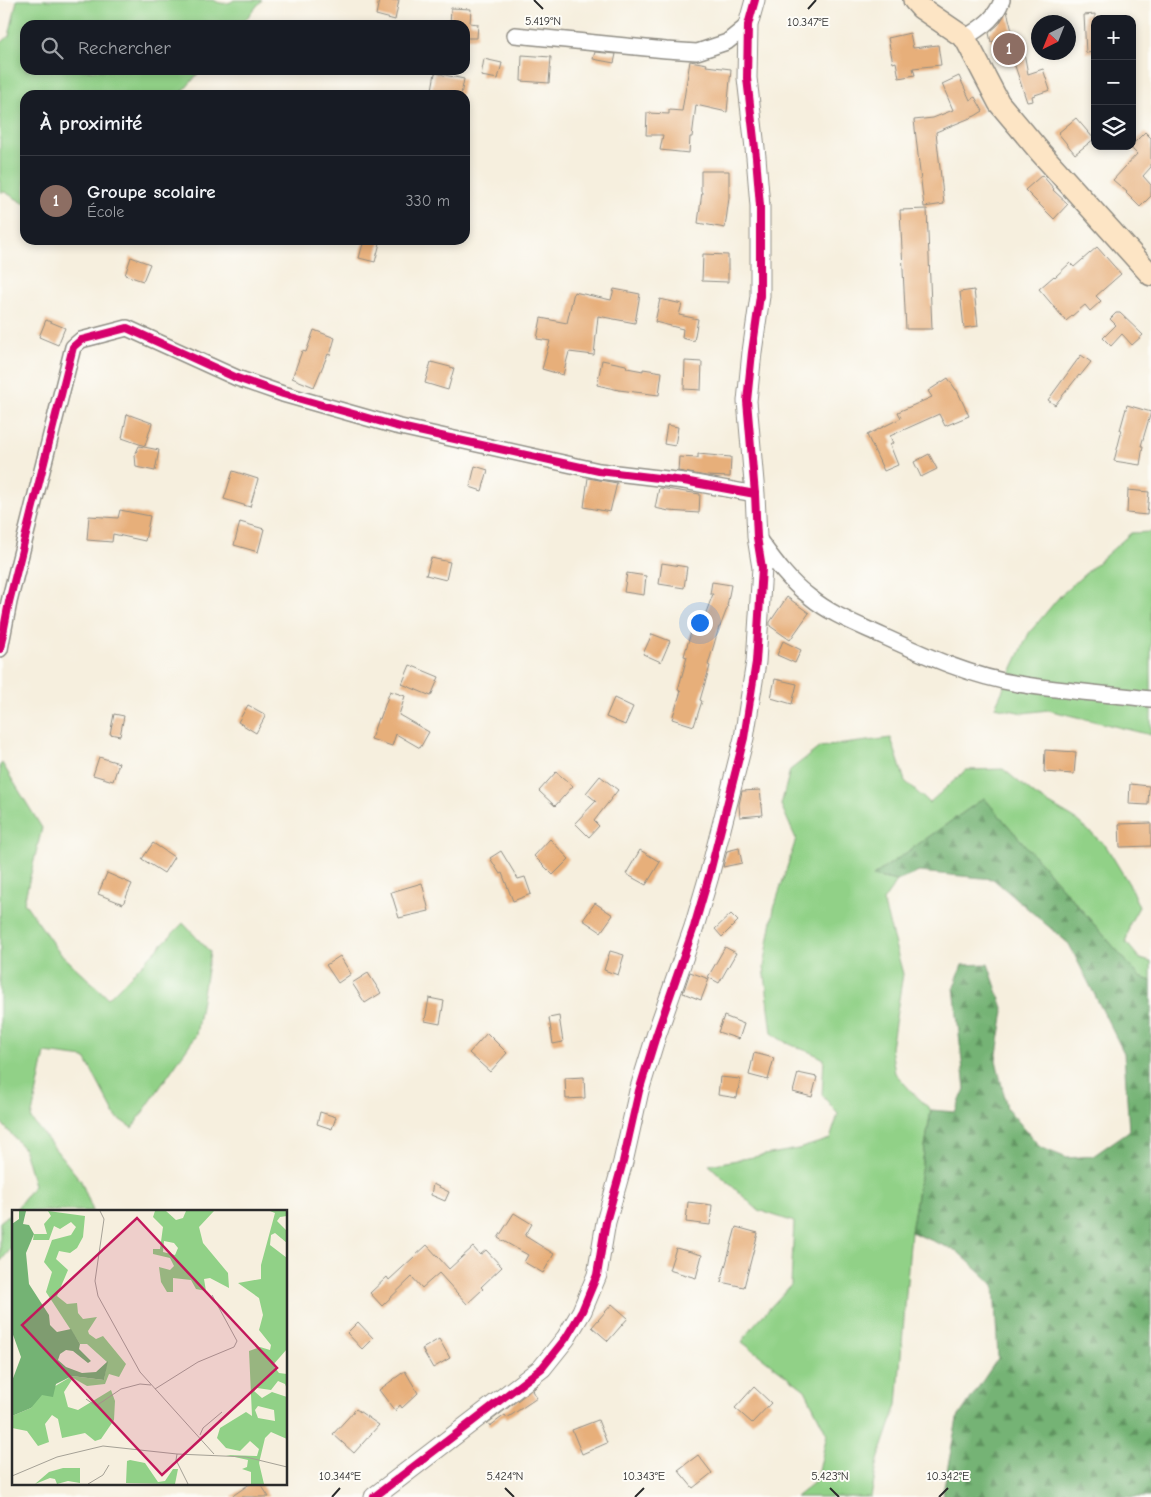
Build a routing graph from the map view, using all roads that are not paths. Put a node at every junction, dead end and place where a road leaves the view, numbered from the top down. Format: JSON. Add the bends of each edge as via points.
{"nodes":[{"id":1,"x":755,"y":0,"type":"edge"},
{"id":2,"x":914,"y":0,"type":"edge"},
{"id":3,"x":1002,"y":0,"type":"edge"},
{"id":4,"x":748,"y":25,"type":"junction"},
{"id":5,"x":515,"y":35,"type":"dead end"},
{"id":6,"x":965,"y":38,"type":"junction"},
{"id":7,"x":1151,"y":275,"type":"edge"},
{"id":8,"x":756,"y":494,"type":"junction"},
{"id":9,"x":758,"y":537,"type":"junction"},
{"id":10,"x":0,"y":649,"type":"edge"},
{"id":11,"x":1151,"y":699,"type":"edge"},
{"id":12,"x":374,"y":1497,"type":"edge"}],
"edges":[{"from":1,"to":4,"type":"street"},
{"from":2,"to":6,"type":"main road"},
{"from":3,"to":6,"type":"street","via":[[992,19]]},
{"from":4,"to":5,"type":"street","via":[[727,42],[696,52]]},
{"from":4,"to":8,"type":"street","via":[[747,78],[760,206],[760,296],[747,401]]},
{"from":6,"to":7,"type":"main road","via":[[999,103]]},
{"from":8,"to":9,"type":"street"},
{"from":8,"to":10,"type":"street","via":[[599,471],[396,426],[237,378],[127,328],[81,340],[73,347]]},
{"from":9,"to":11,"type":"street","via":[[778,566],[810,598],[856,624],[944,664],[1018,684]]},
{"from":9,"to":12,"type":"street","via":[[762,568],[756,662],[744,738],[701,901],[639,1091],[606,1222],[597,1275],[582,1311],[542,1368]]}]}
